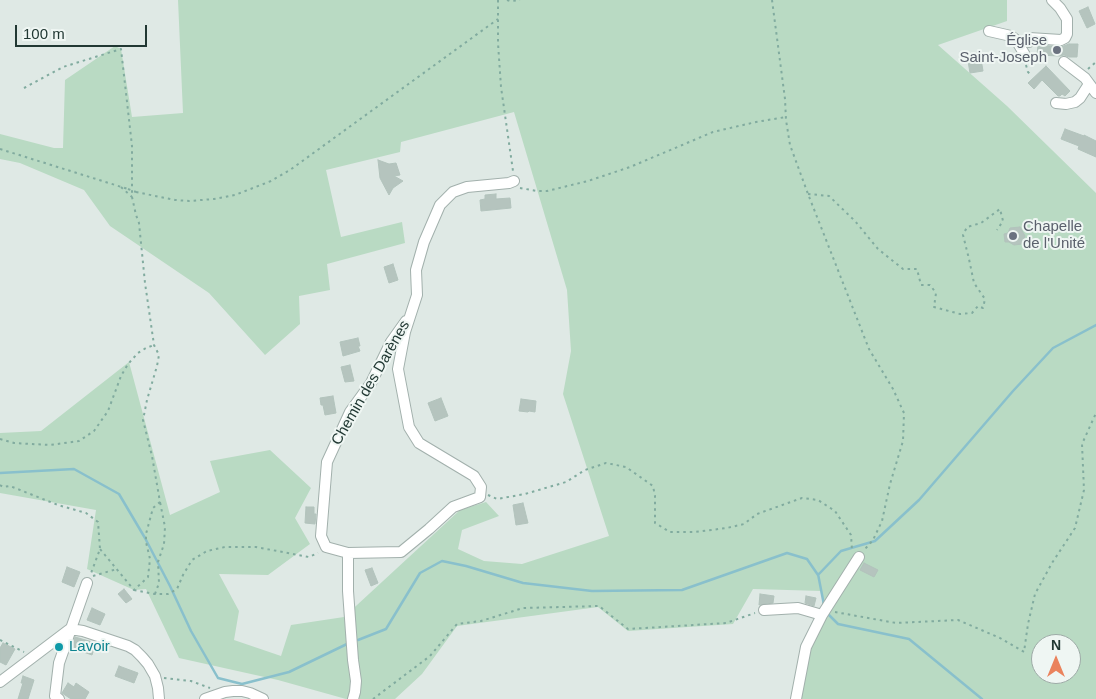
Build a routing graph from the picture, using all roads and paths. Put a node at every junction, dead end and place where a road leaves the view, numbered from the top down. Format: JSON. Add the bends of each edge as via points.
{"nodes":[{"id":1,"x":498,"y":0,"type":"edge"},
{"id":2,"x":507,"y":0,"type":"edge"},
{"id":3,"x":520,"y":0,"type":"edge"},
{"id":4,"x":772,"y":0,"type":"edge"},
{"id":5,"x":1052,"y":0,"type":"edge"},
{"id":6,"x":498,"y":19,"type":"junction"},
{"id":7,"x":989,"y":31,"type":"dead end"},
{"id":8,"x":1029,"y":42,"type":"dead end"},
{"id":9,"x":1025,"y":55,"type":"dead end"},
{"id":10,"x":1064,"y":62,"type":"dead end"},
{"id":11,"x":1089,"y":84,"type":"junction"},
{"id":12,"x":24,"y":88,"type":"dead end"},
{"id":13,"x":1096,"y":93,"type":"edge"},
{"id":14,"x":1056,"y":102,"type":"dead end"},
{"id":15,"x":786,"y":119,"type":"junction"},
{"id":16,"x":0,"y":149,"type":"edge"},
{"id":17,"x":514,"y":181,"type":"junction"},
{"id":18,"x":119,"y":186,"type":"junction"},
{"id":19,"x":808,"y":194,"type":"junction"},
{"id":20,"x":132,"y":197,"type":"junction"},
{"id":21,"x":997,"y":230,"type":"dead end"},
{"id":22,"x":411,"y":314,"type":"junction"},
{"id":23,"x":154,"y":345,"type":"junction"},
{"id":24,"x":1096,"y":412,"type":"edge"},
{"id":25,"x":0,"y":439,"type":"edge"},
{"id":26,"x":0,"y":485,"type":"edge"},
{"id":27,"x":480,"y":493,"type":"junction"},
{"id":28,"x":160,"y":502,"type":"junction"},
{"id":29,"x":871,"y":543,"type":"dead end"},
{"id":30,"x":326,"y":547,"type":"junction"},
{"id":31,"x":100,"y":549,"type":"junction"},
{"id":32,"x":348,"y":553,"type":"junction"},
{"id":33,"x":855,"y":554,"type":"joint"},
{"id":34,"x":117,"y":569,"type":"junction"},
{"id":35,"x":89,"y":580,"type":"junction"},
{"id":36,"x":134,"y":590,"type":"junction"},
{"id":37,"x":155,"y":594,"type":"junction"},
{"id":38,"x":764,"y":610,"type":"joint"},
{"id":39,"x":824,"y":612,"type":"junction"},
{"id":40,"x":70,"y":629,"type":"junction"},
{"id":41,"x":0,"y":640,"type":"edge"},
{"id":42,"x":34,"y":658,"type":"junction"},
{"id":43,"x":155,"y":676,"type":"junction"},
{"id":44,"x":0,"y":682,"type":"edge"},
{"id":45,"x":225,"y":692,"type":"junction"},
{"id":46,"x":58,"y":699,"type":"edge"},
{"id":47,"x":160,"y":699,"type":"edge"},
{"id":48,"x":205,"y":699,"type":"edge"},
{"id":49,"x":263,"y":699,"type":"edge"},
{"id":50,"x":353,"y":699,"type":"edge"},
{"id":51,"x":373,"y":699,"type":"edge"},
{"id":52,"x":796,"y":699,"type":"edge"}],
"edges":[{"from":1,"to":6,"type":"path"},
{"from":2,"to":3,"type":"path"},
{"from":4,"to":15,"type":"path"},
{"from":5,"to":8,"type":"street","via":[[1068,19],[1065,38],[1029,38]]},
{"from":6,"to":17,"type":"path","via":[[501,87]]},
{"from":6,"to":18,"type":"path","bridge":true,"via":[[271,181],[235,195],[189,201]]},
{"from":7,"to":9,"type":"street","via":[[1010,36]]},
{"from":10,"to":11,"type":"street"},
{"from":11,"to":13,"type":"street"},
{"from":11,"to":14,"type":"street","via":[[1075,102]]},
{"from":12,"to":20,"type":"path","via":[[63,67],[121,50],[132,146]]},
{"from":15,"to":17,"type":"path","via":[[713,132],[630,167],[565,187],[537,191],[521,188]]},
{"from":15,"to":19,"type":"path","via":[[790,145]]},
{"from":16,"to":18,"type":"path"},
{"from":17,"to":22,"type":"street","via":[[467,187],[452,192],[440,205],[416,270],[417,295]]},
{"from":18,"to":20,"type":"path"},
{"from":19,"to":21,"type":"path","via":[[829,196],[878,249],[902,269],[917,269],[922,285],[930,285],[936,293],[934,307],[960,314],[972,313],[978,306],[983,308],[985,299],[974,283],[963,235],[967,227],[981,223],[1000,209],[1003,221]]},
{"from":19,"to":29,"type":"path","via":[[869,349],[904,413],[903,441],[882,521]]},
{"from":20,"to":23,"type":"path","via":[[139,223]]},
{"from":22,"to":27,"type":"street","via":[[398,369],[409,427],[419,443],[474,476],[481,487]]},
{"from":22,"to":30,"type":"street","name":"Chemin des Darènes","via":[[391,342],[371,383],[350,412],[327,462],[321,536]]},
{"from":23,"to":25,"type":"path","via":[[138,353],[128,364],[108,411],[94,431],[79,441],[50,445]]},
{"from":23,"to":28,"type":"path","via":[[158,355],[157,366],[143,420]]},
{"from":24,"to":39,"type":"path","via":[[1082,444],[1084,490],[1075,528],[1035,594],[1024,652],[958,620],[896,623]]},
{"from":26,"to":31,"type":"path","via":[[86,513],[98,522]]},
{"from":27,"to":32,"type":"street","via":[[480,497],[453,507],[401,552]]},
{"from":27,"to":33,"type":"path","via":[[498,499],[526,494],[566,482],[585,470],[606,463],[626,467],[653,486],[655,523],[670,532],[695,532],[744,524],[757,514],[802,498],[818,500],[835,512],[851,535]]},
{"from":28,"to":36,"type":"path","via":[[153,508],[146,534],[150,559],[148,577]]},
{"from":28,"to":37,"type":"path","via":[[165,527]]},
{"from":30,"to":32,"type":"street"},
{"from":30,"to":37,"type":"path","via":[[309,557],[256,547],[225,547],[207,551],[192,560],[177,590]]},
{"from":31,"to":34,"type":"path"},
{"from":31,"to":35,"type":"path"},
{"from":32,"to":50,"type":"street","via":[[356,681]]},
{"from":33,"to":39,"type":"street"},
{"from":34,"to":35,"type":"path"},
{"from":34,"to":36,"type":"path"},
{"from":35,"to":40,"type":"street"},
{"from":36,"to":37,"type":"path"},
{"from":38,"to":39,"type":"street","via":[[798,608]]},
{"from":38,"to":51,"type":"path","via":[[726,623],[628,628],[599,606],[523,608],[481,621],[457,624],[430,656]]},
{"from":39,"to":52,"type":"street","via":[[806,647]]},
{"from":40,"to":42,"type":"street"},
{"from":40,"to":43,"type":"street","via":[[128,646],[142,657]]},
{"from":40,"to":46,"type":"street","via":[[59,663],[55,696]]},
{"from":41,"to":42,"type":"path"},
{"from":42,"to":44,"type":"street"},
{"from":43,"to":45,"type":"path","via":[[191,681]]},
{"from":43,"to":47,"type":"street"},
{"from":45,"to":48,"type":"street"},
{"from":45,"to":49,"type":"street","via":[[242,691]]}]}
